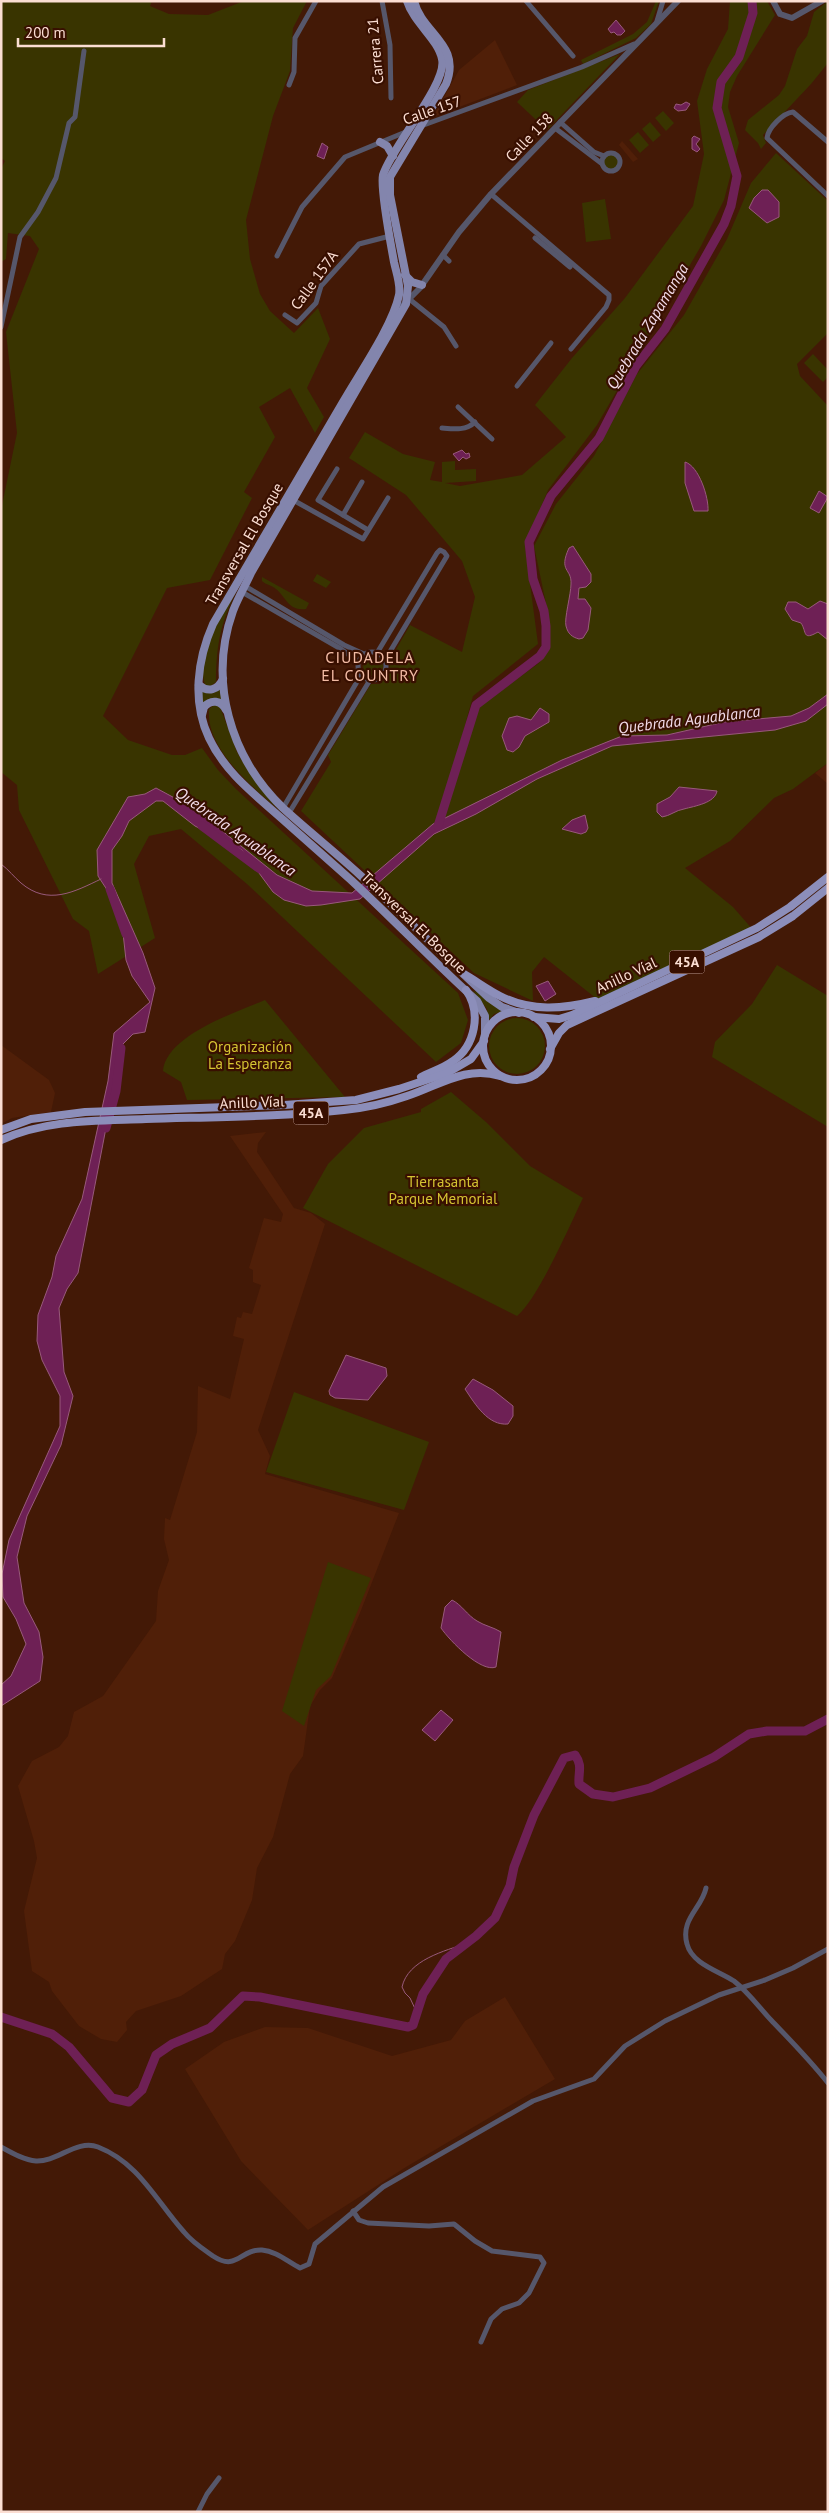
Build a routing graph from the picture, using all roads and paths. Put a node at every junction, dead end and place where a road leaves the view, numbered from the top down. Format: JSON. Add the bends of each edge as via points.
{"nodes":[{"id":1,"x":316,"y":1,"type":"edge"},
{"id":2,"x":407,"y":1,"type":"edge"},
{"id":3,"x":414,"y":1,"type":"edge"},
{"id":4,"x":526,"y":1,"type":"edge"},
{"id":5,"x":663,"y":1,"type":"edge"},
{"id":6,"x":678,"y":1,"type":"edge"},
{"id":7,"x":773,"y":1,"type":"edge"},
{"id":8,"x":822,"y":1,"type":"edge"},
{"id":9,"x":383,"y":2,"type":"edge"},
{"id":10,"x":656,"y":24,"type":"junction"},
{"id":11,"x":640,"y":42,"type":"junction"},
{"id":12,"x":84,"y":51,"type":"dead end"},
{"id":13,"x":573,"y":56,"type":"dead end"},
{"id":14,"x":289,"y":85,"type":"dead end"},
{"id":15,"x":391,"y":98,"type":"dead end"},
{"id":16,"x":560,"y":122,"type":"junction"},
{"id":17,"x":418,"y":127,"type":"junction"},
{"id":18,"x":555,"y":128,"type":"junction"},
{"id":19,"x":408,"y":131,"type":"junction"},
{"id":20,"x":380,"y":142,"type":"junction"},
{"id":21,"x":828,"y":142,"type":"edge"},
{"id":22,"x":393,"y":156,"type":"junction"},
{"id":23,"x":604,"y":156,"type":"junction"},
{"id":24,"x":602,"y":163,"type":"junction"},
{"id":25,"x":491,"y":194,"type":"junction"},
{"id":26,"x":828,"y":196,"type":"edge"},
{"id":27,"x":390,"y":236,"type":"junction"},
{"id":28,"x":535,"y":238,"type":"dead end"},
{"id":29,"x":443,"y":255,"type":"junction"},
{"id":30,"x":277,"y":256,"type":"dead end"},
{"id":31,"x":449,"y":261,"type":"dead end"},
{"id":32,"x":405,"y":274,"type":"junction"},
{"id":33,"x":580,"y":275,"type":"junction"},
{"id":34,"x":422,"y":285,"type":"junction"},
{"id":35,"x":400,"y":288,"type":"junction"},
{"id":36,"x":408,"y":298,"type":"junction"},
{"id":37,"x":3,"y":307,"type":"edge"},
{"id":38,"x":285,"y":315,"type":"dead end"},
{"id":39,"x":391,"y":318,"type":"junction"},
{"id":40,"x":1,"y":327,"type":"edge"},
{"id":41,"x":551,"y":344,"type":"dead end"},
{"id":42,"x":456,"y":346,"type":"dead end"},
{"id":43,"x":571,"y":349,"type":"dead end"},
{"id":44,"x":518,"y":386,"type":"dead end"},
{"id":45,"x":458,"y":407,"type":"dead end"},
{"id":46,"x":474,"y":422,"type":"junction"},
{"id":47,"x":442,"y":428,"type":"dead end"},
{"id":48,"x":492,"y":439,"type":"dead end"},
{"id":49,"x":337,"y":469,"type":"dead end"},
{"id":50,"x":362,"y":482,"type":"dead end"},
{"id":51,"x":388,"y":498,"type":"dead end"},
{"id":52,"x":293,"y":500,"type":"junction"},
{"id":53,"x":343,"y":515,"type":"junction"},
{"id":54,"x":368,"y":530,"type":"junction"},
{"id":55,"x":243,"y":589,"type":"junction"},
{"id":56,"x":377,"y":653,"type":"junction"},
{"id":57,"x":364,"y":654,"type":"junction"},
{"id":58,"x":385,"y":660,"type":"junction"},
{"id":59,"x":358,"y":662,"type":"junction"},
{"id":60,"x":361,"y":675,"type":"junction"},
{"id":61,"x":223,"y":679,"type":"junction"},
{"id":62,"x":370,"y":680,"type":"junction"},
{"id":63,"x":198,"y":685,"type":"junction"},
{"id":64,"x":226,"y":710,"type":"junction"},
{"id":65,"x":202,"y":716,"type":"junction"},
{"id":66,"x":286,"y":810,"type":"junction"},
{"id":67,"x":828,"y":877,"type":"edge"},
{"id":68,"x":828,"y":888,"type":"edge"},
{"id":69,"x":464,"y":974,"type":"junction"},
{"id":70,"x":466,"y":990,"type":"junction"},
{"id":71,"x":616,"y":995,"type":"junction"},
{"id":72,"x":519,"y":1013,"type":"junction"},
{"id":73,"x":534,"y":1017,"type":"junction"},
{"id":74,"x":484,"y":1038,"type":"junction"},
{"id":75,"x":550,"y":1049,"type":"junction"},
{"id":76,"x":500,"y":1076,"type":"junction"},
{"id":77,"x":411,"y":1084,"type":"junction"},
{"id":78,"x":1,"y":1130,"type":"edge"},
{"id":79,"x":1,"y":1140,"type":"edge"},
{"id":80,"x":706,"y":1888,"type":"dead end"},
{"id":81,"x":828,"y":1949,"type":"edge"},
{"id":82,"x":742,"y":1988,"type":"junction"},
{"id":83,"x":828,"y":2082,"type":"edge"},
{"id":84,"x":1,"y":2147,"type":"edge"},
{"id":85,"x":353,"y":2211,"type":"junction"},
{"id":86,"x":481,"y":2342,"type":"dead end"},
{"id":87,"x":220,"y":2478,"type":"dead end"},
{"id":88,"x":198,"y":2512,"type":"edge"}],
"edges":[{"from":1,"to":14,"type":"street","via":[[296,38],[294,72]]},
{"from":2,"to":19,"type":"main road","name":"Transversal El Bosque","via":[[418,24],[437,46],[443,63],[437,84]]},
{"from":3,"to":17,"type":"main road","name":"Transversal El Bosque","via":[[421,18],[444,46],[450,63],[446,84]]},
{"from":4,"to":13,"type":"street"},
{"from":5,"to":10,"type":"street"},
{"from":6,"to":10,"type":"street","name":"Calle 158"},
{"from":7,"to":8,"type":"street","via":[[776,10],[786,18],[799,16]]},
{"from":9,"to":15,"type":"street","name":"Carrera 21","via":[[390,44]]},
{"from":10,"to":11,"type":"street","name":"Calle 158"},
{"from":11,"to":16,"type":"street","name":"Calle 158"},
{"from":11,"to":17,"type":"street","name":"Calle 157","via":[[582,67]]},
{"from":12,"to":37,"type":"street","via":[[75,117],[69,123],[61,165],[38,212],[20,237]]},
{"from":16,"to":18,"type":"street","name":"Calle 158"},
{"from":16,"to":23,"type":"street","via":[[594,152]]},
{"from":17,"to":19,"type":"street","name":"Calle 157"},
{"from":17,"to":32,"type":"main road","name":"Transversal El Bosque","via":[[396,164],[389,186]]},
{"from":18,"to":24,"type":"street"},
{"from":18,"to":25,"type":"street","name":"Calle 158"},
{"from":19,"to":20,"type":"street","name":"Calle 157"},
{"from":19,"to":22,"type":"main road","name":"Transversal El Bosque"},
{"from":20,"to":22,"type":"main road","via":[[390,149]]},
{"from":20,"to":30,"type":"street","name":"Calle 157","via":[[346,157],[302,207]]},
{"from":21,"to":26,"type":"street","via":[[796,112],[787,112],[766,138]]},
{"from":22,"to":27,"type":"main road","name":"Transversal El Bosque","via":[[382,183]]},
{"from":23,"to":24,"type":"street"},
{"from":23,"to":24,"type":"street","via":[[612,153],[617,156],[618,166],[612,171],[605,170]]},
{"from":25,"to":29,"type":"street","name":"Calle 158"},
{"from":25,"to":33,"type":"street"},
{"from":27,"to":35,"type":"main road","name":"Transversal El Bosque"},
{"from":27,"to":38,"type":"street","name":"Calle 157A","via":[[359,244],[321,286],[316,303],[297,323]]},
{"from":28,"to":33,"type":"street"},
{"from":29,"to":31,"type":"street"},
{"from":29,"to":34,"type":"street","name":"Calle 158"},
{"from":32,"to":34,"type":"main road","via":[[412,282]]},
{"from":32,"to":36,"type":"main road","name":"Transversal El Bosque"},
{"from":33,"to":43,"type":"street","via":[[607,293],[609,300]]},
{"from":34,"to":36,"type":"street","name":"Calle 158"},
{"from":35,"to":36,"type":"street"},
{"from":35,"to":39,"type":"main road","name":"Transversal El Bosque"},
{"from":36,"to":39,"type":"street","name":"Calle 158"},
{"from":36,"to":42,"type":"street","via":[[444,327]]},
{"from":36,"to":52,"type":"main road","name":"Transversal El Bosque","via":[[398,322]]},
{"from":37,"to":40,"type":"street"},
{"from":39,"to":63,"type":"main road","name":"Transversal El Bosque","via":[[213,624],[201,654]]},
{"from":41,"to":44,"type":"street"},
{"from":45,"to":46,"type":"street"},
{"from":46,"to":47,"type":"street","via":[[462,429]]},
{"from":46,"to":48,"type":"street"},
{"from":49,"to":53,"type":"street","via":[[318,500]]},
{"from":50,"to":53,"type":"street"},
{"from":51,"to":54,"type":"street"},
{"from":52,"to":54,"type":"street","via":[[363,539]]},
{"from":52,"to":55,"type":"main road","name":"Transversal El Bosque"},
{"from":53,"to":54,"type":"street"},
{"from":55,"to":57,"type":"street"},
{"from":55,"to":59,"type":"street"},
{"from":55,"to":61,"type":"main road","name":"Transversal El Bosque","via":[[228,629]]},
{"from":56,"to":57,"type":"street"},
{"from":56,"to":58,"type":"street"},
{"from":56,"to":58,"type":"street","via":[[437,553],[440,550],[444,552],[447,556]]},
{"from":57,"to":59,"type":"street"},
{"from":58,"to":62,"type":"street","via":[[386,670]]},
{"from":59,"to":60,"type":"street"},
{"from":60,"to":62,"type":"street"},
{"from":60,"to":66,"type":"street"},
{"from":61,"to":63,"type":"main road","via":[[220,686],[213,689]]},
{"from":61,"to":64,"type":"main road","name":"Transversal El Bosque"},
{"from":62,"to":66,"type":"street"},
{"from":63,"to":65,"type":"main road","name":"Transversal El Bosque"},
{"from":64,"to":65,"type":"main road","via":[[219,702],[209,702]]},
{"from":64,"to":66,"type":"main road","name":"Transversal El Bosque","via":[[247,762]]},
{"from":65,"to":70,"type":"main road","name":"Transversal El Bosque","via":[[216,752],[235,777],[370,898]]},
{"from":66,"to":69,"type":"main road","name":"Transversal El Bosque"},
{"from":67,"to":71,"type":"highway","name":"Anillo Víal","number":"45A","via":[[757,928]]},
{"from":68,"to":75,"type":"highway","name":"Anillo Víal","number":"45A","via":[[793,916],[759,937],[568,1025],[558,1033]]},
{"from":69,"to":71,"type":"highway","via":[[498,996],[529,1006],[563,1007]]},
{"from":69,"to":72,"type":"main road","name":"Transversal El Bosque","via":[[497,1004]]},
{"from":70,"to":74,"type":"main road","name":"Transversal El Bosque","via":[[484,1012]]},
{"from":70,"to":77,"type":"highway","via":[[475,1019],[466,1048],[452,1062]]},
{"from":71,"to":73,"type":"highway","name":"Anillo Víal","number":"45A","via":[[564,1018]]},
{"from":72,"to":73,"type":"highway"},
{"from":72,"to":74,"type":"highway","via":[[499,1018]]},
{"from":73,"to":75,"type":"highway","via":[[548,1032]]},
{"from":74,"to":76,"type":"highway","via":[[486,1061]]},
{"from":74,"to":77,"type":"highway","name":"Anillo Víal","number":"45A","via":[[477,1053],[464,1065]]},
{"from":75,"to":76,"type":"highway","via":[[544,1067],[532,1076],[514,1080]]},
{"from":76,"to":79,"type":"highway","name":"Anillo Víal","number":"45A","via":[[482,1071],[467,1072],[398,1099],[346,1110],[85,1121],[41,1126]]},
{"from":77,"to":78,"type":"highway","name":"Anillo Víal","number":"45A","via":[[336,1103],[85,1112],[38,1118]]},
{"from":80,"to":82,"type":"street","via":[[690,1915],[687,1945],[697,1960]]},
{"from":81,"to":82,"type":"street","via":[[793,1968]]},
{"from":82,"to":83,"type":"street"},
{"from":82,"to":85,"type":"street","via":[[719,1995],[665,2021],[625,2046],[594,2079],[534,2101],[383,2187]]},
{"from":84,"to":85,"type":"street","via":[[28,2160],[39,2161],[91,2145],[119,2158],[142,2178],[190,2239],[228,2263],[262,2250],[304,2267],[309,2264],[316,2244]]},
{"from":85,"to":86,"type":"street","via":[[359,2220],[368,2223],[454,2224],[475,2242],[492,2251],[540,2257],[544,2263],[529,2293],[519,2303],[502,2309],[491,2318]]},
{"from":87,"to":88,"type":"street","via":[[206,2494]]}]}
